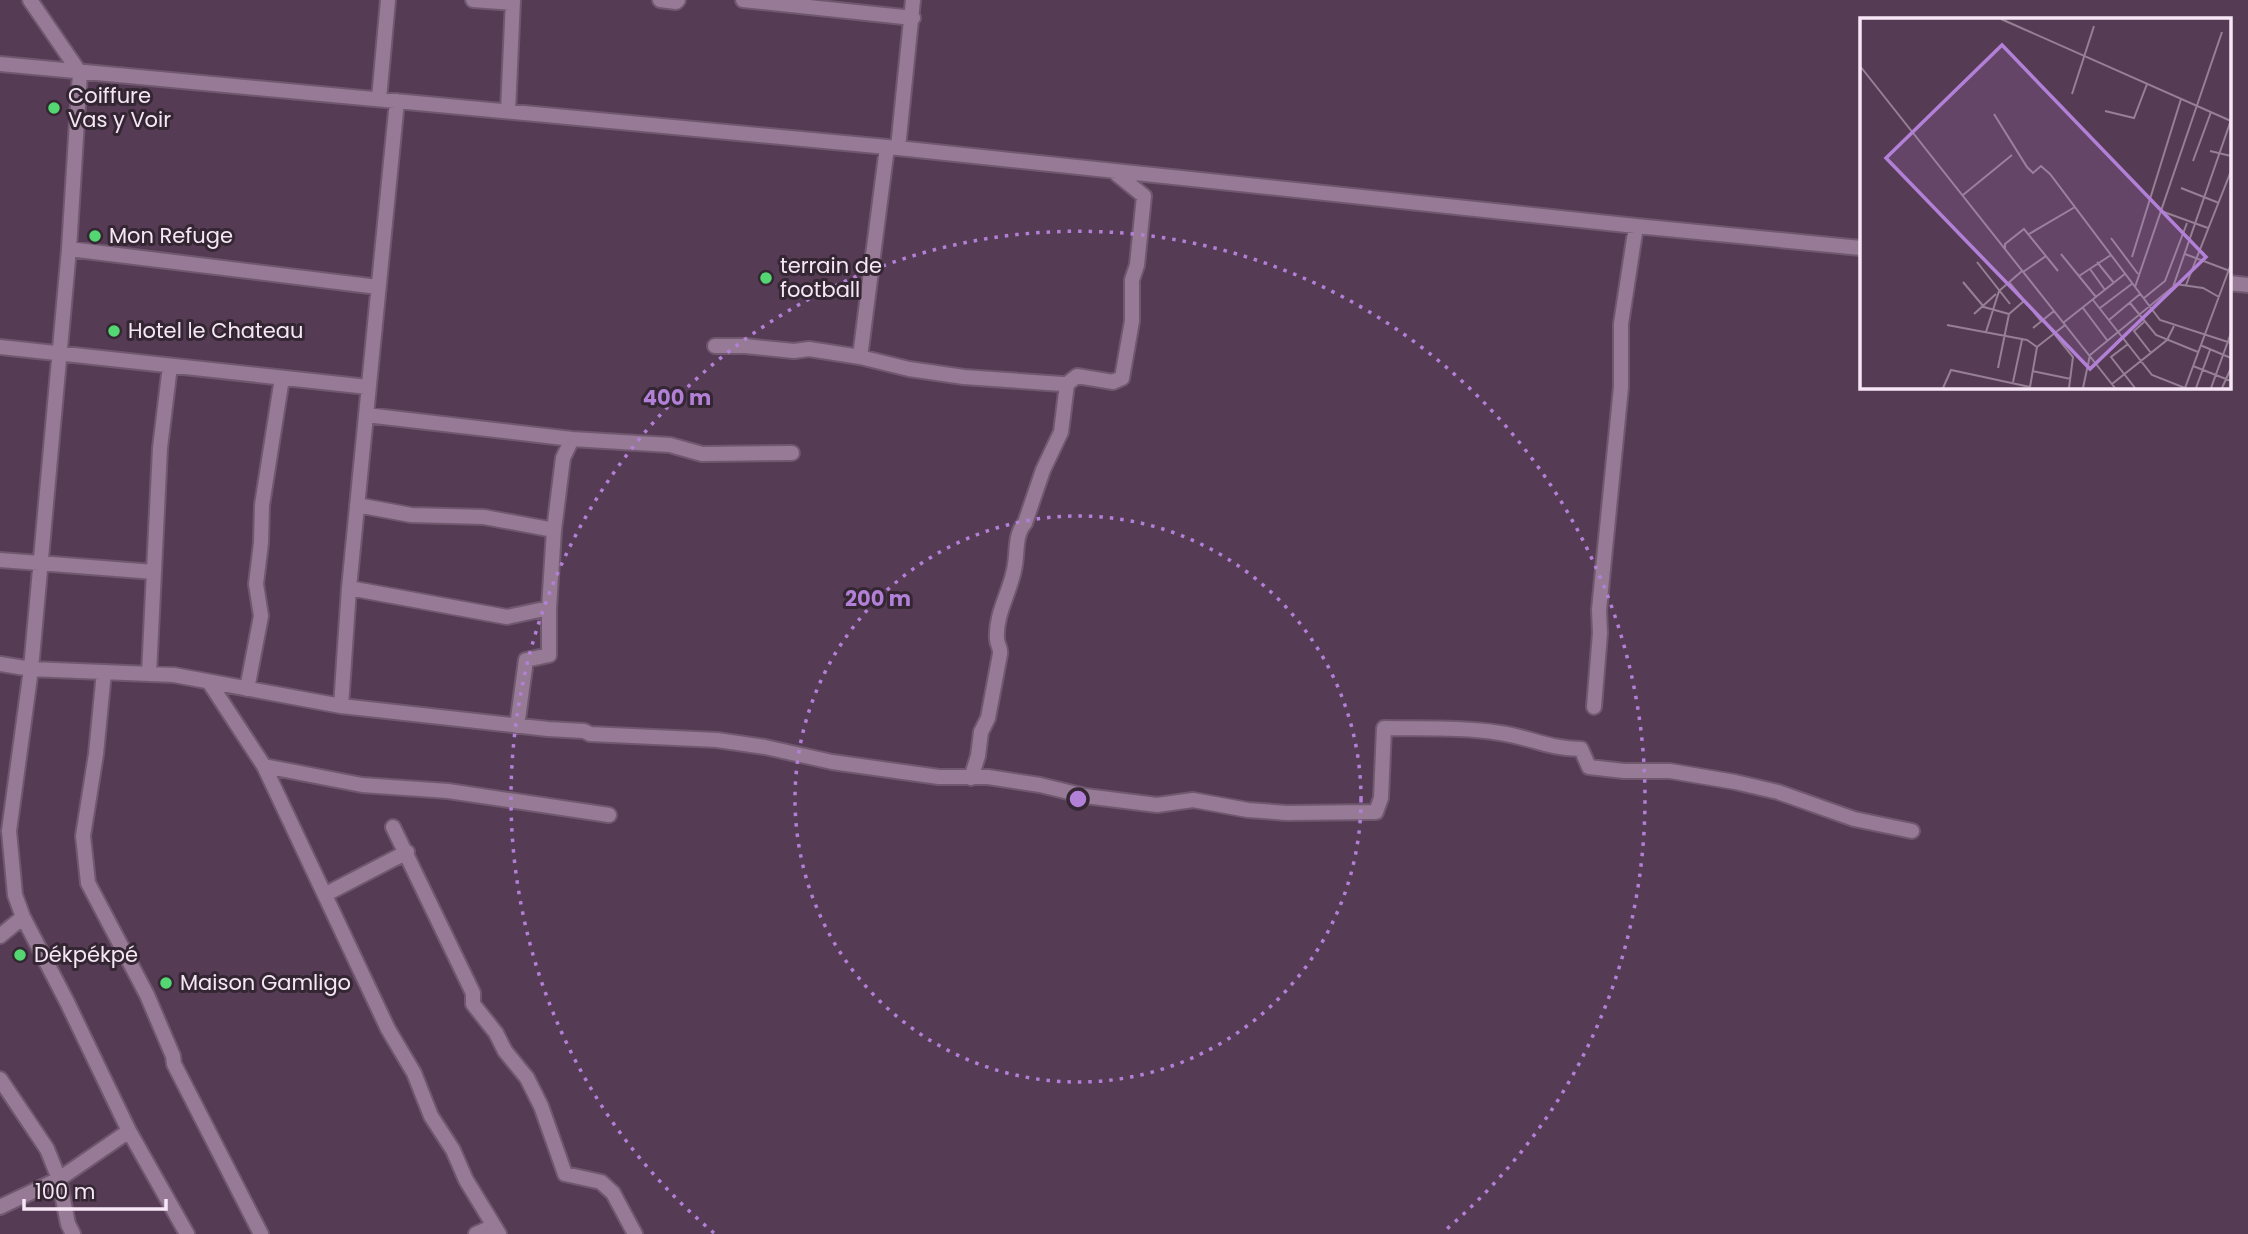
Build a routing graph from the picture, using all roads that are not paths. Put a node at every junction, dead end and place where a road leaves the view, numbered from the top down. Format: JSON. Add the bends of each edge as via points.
{"nodes":[{"id":1,"x":30,"y":0,"type":"edge"},
{"id":2,"x":388,"y":0,"type":"edge"},
{"id":3,"x":473,"y":0,"type":"edge"},
{"id":4,"x":660,"y":0,"type":"edge"},
{"id":5,"x":678,"y":0,"type":"edge"},
{"id":6,"x":743,"y":0,"type":"edge"},
{"id":7,"x":913,"y":0,"type":"edge"},
{"id":8,"x":513,"y":2,"type":"edge"},
{"id":9,"x":913,"y":18,"type":"junction"},
{"id":10,"x":0,"y":64,"type":"edge"},
{"id":11,"x":80,"y":73,"type":"junction"},
{"id":12,"x":379,"y":99,"type":"junction"},
{"id":13,"x":397,"y":101,"type":"junction"},
{"id":14,"x":508,"y":111,"type":"junction"},
{"id":15,"x":893,"y":147,"type":"junction"},
{"id":16,"x":1113,"y":171,"type":"junction"},
{"id":17,"x":1147,"y":174,"type":"junction"},
{"id":18,"x":1144,"y":196,"type":"junction"},
{"id":19,"x":1636,"y":226,"type":"junction"},
{"id":20,"x":1860,"y":248,"type":"edge"},
{"id":21,"x":69,"y":249,"type":"junction"},
{"id":22,"x":2230,"y":283,"type":"edge"},
{"id":23,"x":2248,"y":285,"type":"edge"},
{"id":24,"x":378,"y":287,"type":"junction"},
{"id":25,"x":715,"y":346,"type":"dead end"},
{"id":26,"x":0,"y":348,"type":"edge"},
{"id":27,"x":58,"y":353,"type":"junction"},
{"id":28,"x":860,"y":357,"type":"junction"},
{"id":29,"x":170,"y":366,"type":"junction"},
{"id":30,"x":282,"y":379,"type":"junction"},
{"id":31,"x":1067,"y":384,"type":"junction"},
{"id":32,"x":368,"y":387,"type":"junction"},
{"id":33,"x":366,"y":415,"type":"junction"},
{"id":34,"x":572,"y":439,"type":"junction"},
{"id":35,"x":792,"y":453,"type":"dead end"},
{"id":36,"x":357,"y":505,"type":"junction"},
{"id":37,"x":554,"y":530,"type":"junction"},
{"id":38,"x":0,"y":560,"type":"edge"},
{"id":39,"x":39,"y":563,"type":"junction"},
{"id":40,"x":154,"y":572,"type":"junction"},
{"id":41,"x":349,"y":588,"type":"junction"},
{"id":42,"x":548,"y":608,"type":"junction"},
{"id":43,"x":0,"y":664,"type":"edge"},
{"id":44,"x":31,"y":669,"type":"junction"},
{"id":45,"x":104,"y":672,"type":"junction"},
{"id":46,"x":149,"y":674,"type":"junction"},
{"id":47,"x":209,"y":681,"type":"junction"},
{"id":48,"x":247,"y":689,"type":"junction"},
{"id":49,"x":341,"y":706,"type":"junction"},
{"id":50,"x":1594,"y":707,"type":"dead end"},
{"id":51,"x":517,"y":726,"type":"junction"},
{"id":52,"x":264,"y":766,"type":"junction"},
{"id":53,"x":971,"y":778,"type":"junction"},
{"id":54,"x":609,"y":816,"type":"dead end"},
{"id":55,"x":393,"y":827,"type":"dead end"},
{"id":56,"x":1912,"y":831,"type":"dead end"},
{"id":57,"x":407,"y":852,"type":"junction"},
{"id":58,"x":326,"y":894,"type":"junction"},
{"id":59,"x":23,"y":917,"type":"junction"},
{"id":60,"x":0,"y":936,"type":"edge"},
{"id":61,"x":0,"y":1079,"type":"edge"},
{"id":62,"x":129,"y":1131,"type":"junction"},
{"id":63,"x":59,"y":1180,"type":"junction"},
{"id":64,"x":0,"y":1207,"type":"edge"},
{"id":65,"x":496,"y":1230,"type":"edge"},
{"id":66,"x":73,"y":1234,"type":"edge"},
{"id":67,"x":187,"y":1234,"type":"edge"},
{"id":68,"x":261,"y":1234,"type":"edge"},
{"id":69,"x":476,"y":1234,"type":"edge"},
{"id":70,"x":635,"y":1234,"type":"edge"}],
"edges":[{"from":1,"to":11,"type":"street"},
{"from":2,"to":12,"type":"street"},
{"from":3,"to":8,"type":"street"},
{"from":4,"to":5,"type":"street"},
{"from":6,"to":9,"type":"street"},
{"from":7,"to":9,"type":"street"},
{"from":8,"to":14,"type":"street"},
{"from":9,"to":15,"type":"street"},
{"from":10,"to":11,"type":"street"},
{"from":11,"to":12,"type":"street"},
{"from":11,"to":21,"type":"street"},
{"from":12,"to":13,"type":"street"},
{"from":13,"to":14,"type":"street"},
{"from":13,"to":24,"type":"street"},
{"from":14,"to":15,"type":"street"},
{"from":15,"to":16,"type":"street"},
{"from":15,"to":28,"type":"street"},
{"from":16,"to":17,"type":"street"},
{"from":16,"to":18,"type":"street"},
{"from":17,"to":18,"type":"street"},
{"from":17,"to":19,"type":"street"},
{"from":18,"to":31,"type":"street","via":[[1122,378],[1113,382],[1077,376]]},
{"from":19,"to":20,"type":"street"},
{"from":19,"to":50,"type":"street","via":[[1621,324],[1621,387]]},
{"from":21,"to":24,"type":"street"},
{"from":21,"to":27,"type":"street"},
{"from":22,"to":23,"type":"street"},
{"from":24,"to":32,"type":"street"},
{"from":25,"to":28,"type":"street","via":[[809,349]]},
{"from":26,"to":27,"type":"street"},
{"from":27,"to":29,"type":"street"},
{"from":27,"to":39,"type":"street"},
{"from":28,"to":31,"type":"street","via":[[964,377]]},
{"from":29,"to":30,"type":"street"},
{"from":29,"to":40,"type":"street","via":[[160,448]]},
{"from":30,"to":32,"type":"street"},
{"from":30,"to":48,"type":"street","via":[[261,505],[256,584],[261,616]]},
{"from":31,"to":53,"type":"street","via":[[1061,432],[1026,523],[1019,530],[996,641],[1001,648],[992,703]]},
{"from":32,"to":33,"type":"street"},
{"from":33,"to":34,"type":"street"},
{"from":33,"to":36,"type":"street"},
{"from":34,"to":35,"type":"street","via":[[670,445],[702,454]]},
{"from":34,"to":37,"type":"street","via":[[563,458]]},
{"from":36,"to":37,"type":"street","via":[[411,515],[484,517]]},
{"from":36,"to":41,"type":"street"},
{"from":37,"to":42,"type":"street"},
{"from":38,"to":39,"type":"street"},
{"from":39,"to":40,"type":"street"},
{"from":39,"to":44,"type":"street"},
{"from":40,"to":46,"type":"street"},
{"from":41,"to":42,"type":"street","via":[[507,617]]},
{"from":41,"to":49,"type":"street"},
{"from":42,"to":51,"type":"street","via":[[550,655],[526,660]]},
{"from":43,"to":44,"type":"street"},
{"from":44,"to":45,"type":"street"},
{"from":44,"to":59,"type":"street","via":[[9,831],[15,895]]},
{"from":45,"to":46,"type":"street"},
{"from":45,"to":68,"type":"street","via":[[83,836],[88,883]]},
{"from":46,"to":47,"type":"street"},
{"from":47,"to":48,"type":"street"},
{"from":47,"to":52,"type":"street"},
{"from":48,"to":49,"type":"street"},
{"from":49,"to":51,"type":"street"},
{"from":51,"to":53,"type":"street","via":[[717,740],[832,762]]},
{"from":52,"to":54,"type":"street","via":[[362,785],[448,791]]},
{"from":52,"to":58,"type":"street"},
{"from":53,"to":56,"type":"street","via":[[1141,803],[1193,800],[1287,813],[1376,812],[1381,798],[1384,727],[1446,727],[1502,733],[1559,749],[1581,749],[1589,767],[1670,771],[1735,782],[1854,819]]},
{"from":55,"to":57,"type":"street"},
{"from":57,"to":58,"type":"street"},
{"from":57,"to":70,"type":"street","via":[[473,993],[473,1004],[527,1078],[541,1106],[565,1174],[601,1182],[613,1193]]},
{"from":58,"to":65,"type":"street","via":[[431,1116]]},
{"from":59,"to":60,"type":"street"},
{"from":59,"to":62,"type":"street"},
{"from":61,"to":63,"type":"street","via":[[47,1149]]},
{"from":62,"to":63,"type":"street"},
{"from":62,"to":67,"type":"street"},
{"from":63,"to":64,"type":"street"},
{"from":63,"to":66,"type":"street"},
{"from":65,"to":69,"type":"street"}]}
